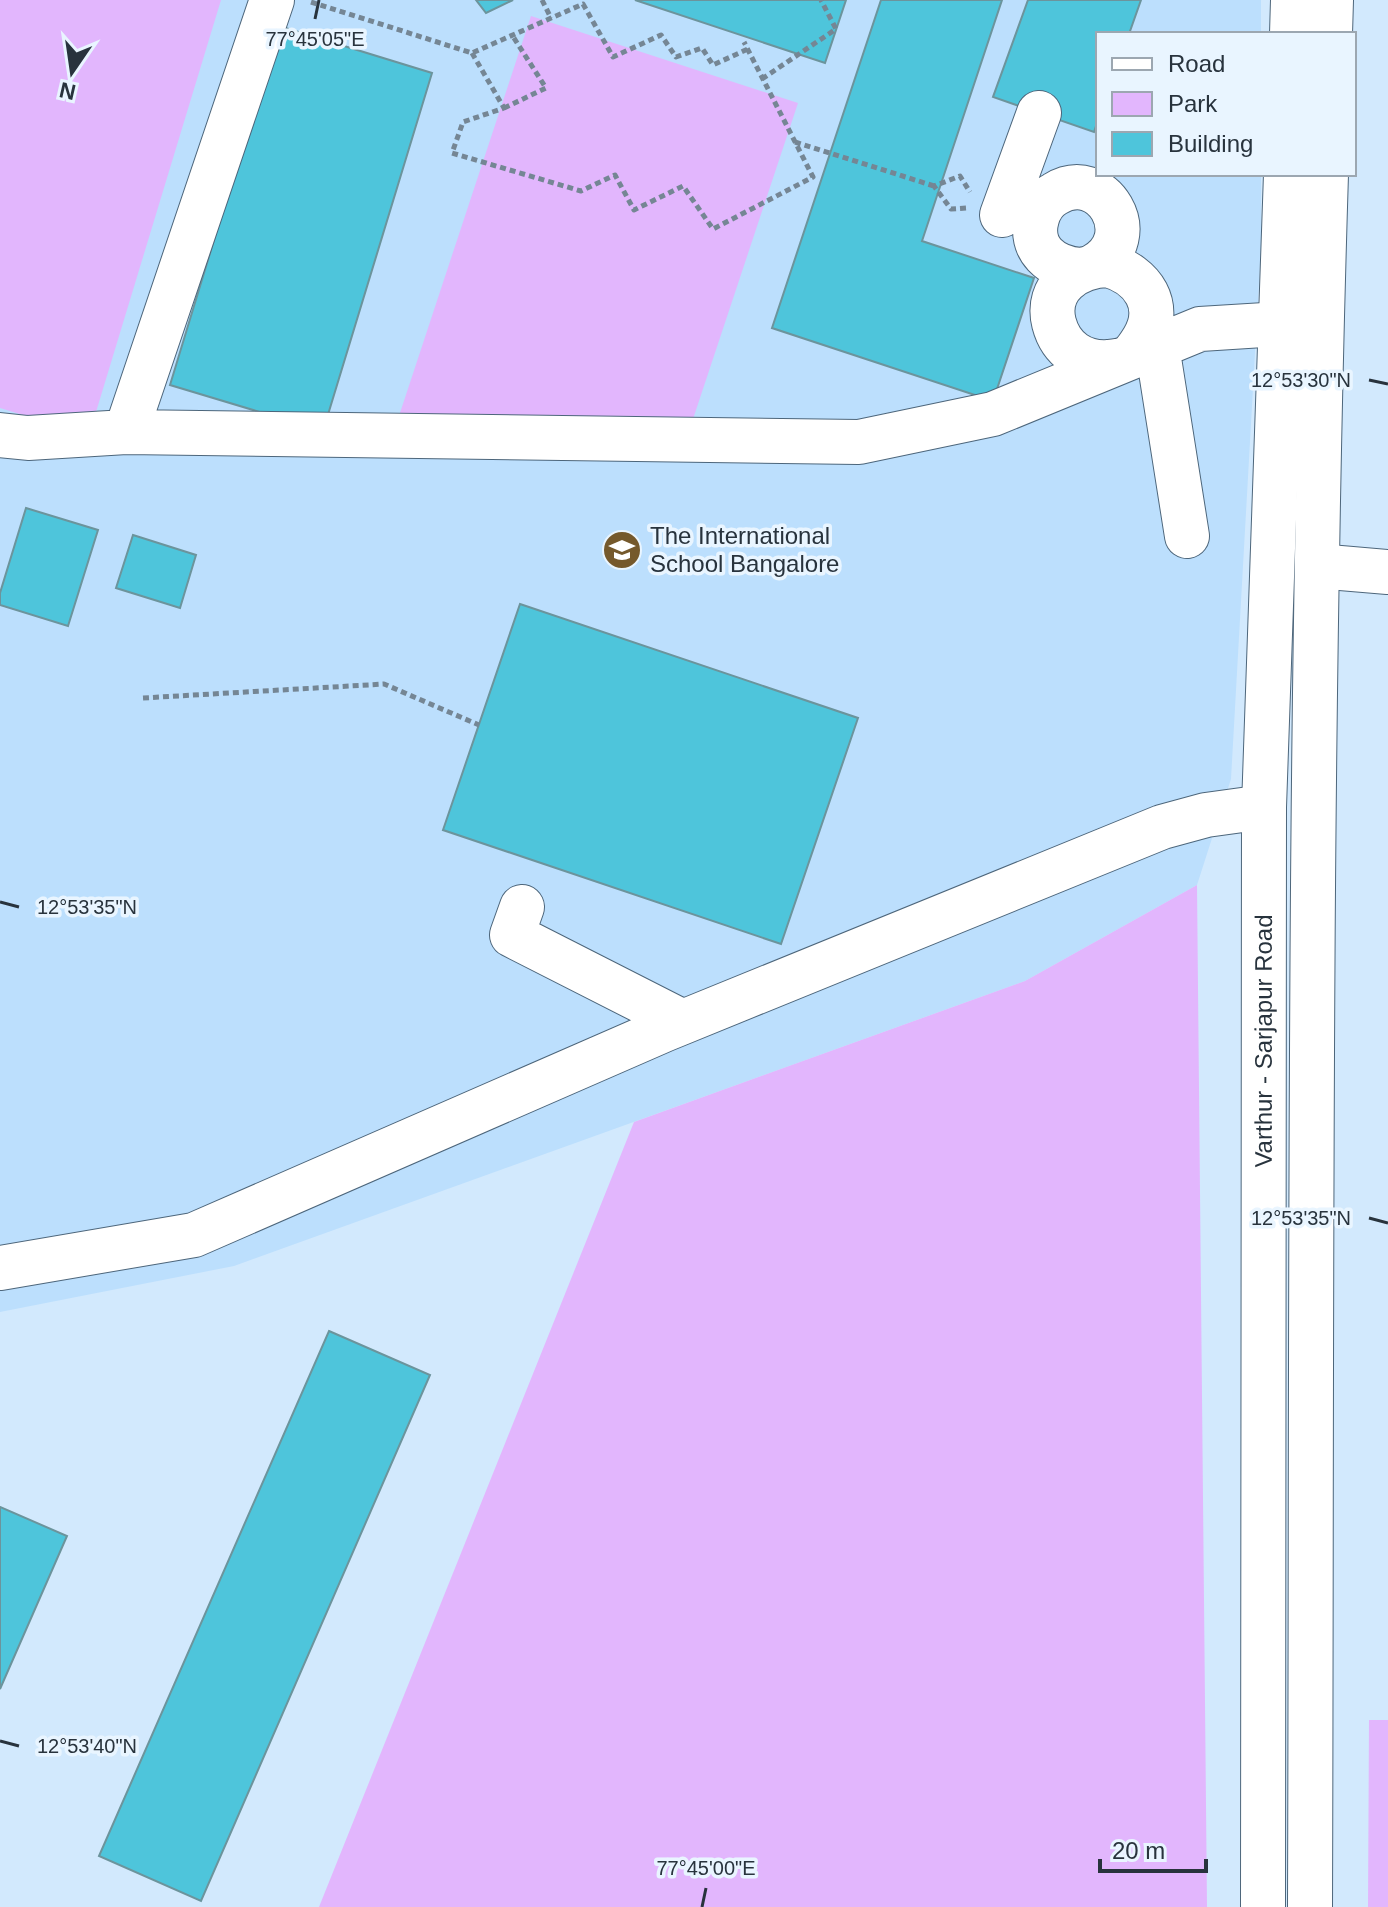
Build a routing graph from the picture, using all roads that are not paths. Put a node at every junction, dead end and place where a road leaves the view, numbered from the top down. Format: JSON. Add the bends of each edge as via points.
{"nodes":[{"id":1,"x":272,"y":0,"type":"edge"},
{"id":2,"x":1293,"y":0,"type":"edge"},
{"id":3,"x":1331,"y":0,"type":"edge"},
{"id":4,"x":1292,"y":32,"type":"edge"},
{"id":5,"x":1330,"y":32,"type":"edge"},
{"id":6,"x":1039,"y":113,"type":"dead end"},
{"id":7,"x":1286,"y":176,"type":"edge"},
{"id":8,"x":1326,"y":176,"type":"edge"},
{"id":9,"x":1018,"y":222,"type":"junction"},
{"id":10,"x":1087,"y":268,"type":"junction"},
{"id":11,"x":1300,"y":326,"type":"junction"},
{"id":12,"x":1143,"y":352,"type":"junction"},
{"id":13,"x":126,"y":432,"type":"junction"},
{"id":14,"x":0,"y":435,"type":"edge"},
{"id":15,"x":1187,"y":536,"type":"dead end"},
{"id":16,"x":1317,"y":566,"type":"junction"},
{"id":17,"x":1388,"y":572,"type":"edge"},
{"id":18,"x":1264,"y":807,"type":"junction"},
{"id":19,"x":522,"y":907,"type":"dead end"},
{"id":20,"x":683,"y":1022,"type":"junction"},
{"id":21,"x":0,"y":1268,"type":"edge"},
{"id":22,"x":1263,"y":1907,"type":"edge"},
{"id":23,"x":1310,"y":1907,"type":"edge"}],
"edges":[{"from":1,"to":13,"type":"main road"},
{"from":2,"to":4,"type":"main road"},
{"from":3,"to":5,"type":"main road"},
{"from":6,"to":9,"type":"main road"},
{"from":7,"to":11,"type":"main road","name":"Varthur - Sarjapur Road"},
{"from":8,"to":11,"type":"main road","name":"Varthur - Sarjapur Road"},
{"from":9,"to":10,"type":"main road","via":[[1036,237],[1052,262],[1065,269]]},
{"from":9,"to":10,"type":"main road","via":[[1036,223],[1040,208],[1063,189],[1092,190],[1105,198],[1114,210],[1118,237],[1105,260]]},
{"from":10,"to":12,"type":"main road","via":[[1122,269],[1144,288],[1151,318],[1139,347]]},
{"from":10,"to":12,"type":"main road","via":[[1059,289],[1053,319],[1058,335],[1080,358],[1096,362]]},
{"from":11,"to":12,"type":"main road","via":[[1200,329]]},
{"from":11,"to":16,"type":"main road","name":"Varthur - Sarjapur Road"},
{"from":11,"to":18,"type":"main road","name":"Varthur - Sarjapur Road"},
{"from":12,"to":13,"type":"main road","via":[[993,414],[859,442]]},
{"from":12,"to":15,"type":"main road"},
{"from":13,"to":14,"type":"main road"},
{"from":16,"to":17,"type":"main road"},
{"from":16,"to":23,"type":"main road","name":"Varthur - Sarjapur Road"},
{"from":18,"to":20,"type":"main road","via":[[1162,827]]},
{"from":18,"to":22,"type":"main road","name":"Varthur - Sarjapur Road"},
{"from":19,"to":20,"type":"main road","via":[[512,935]]},
{"from":20,"to":21,"type":"main road","via":[[194,1235]]}]}
